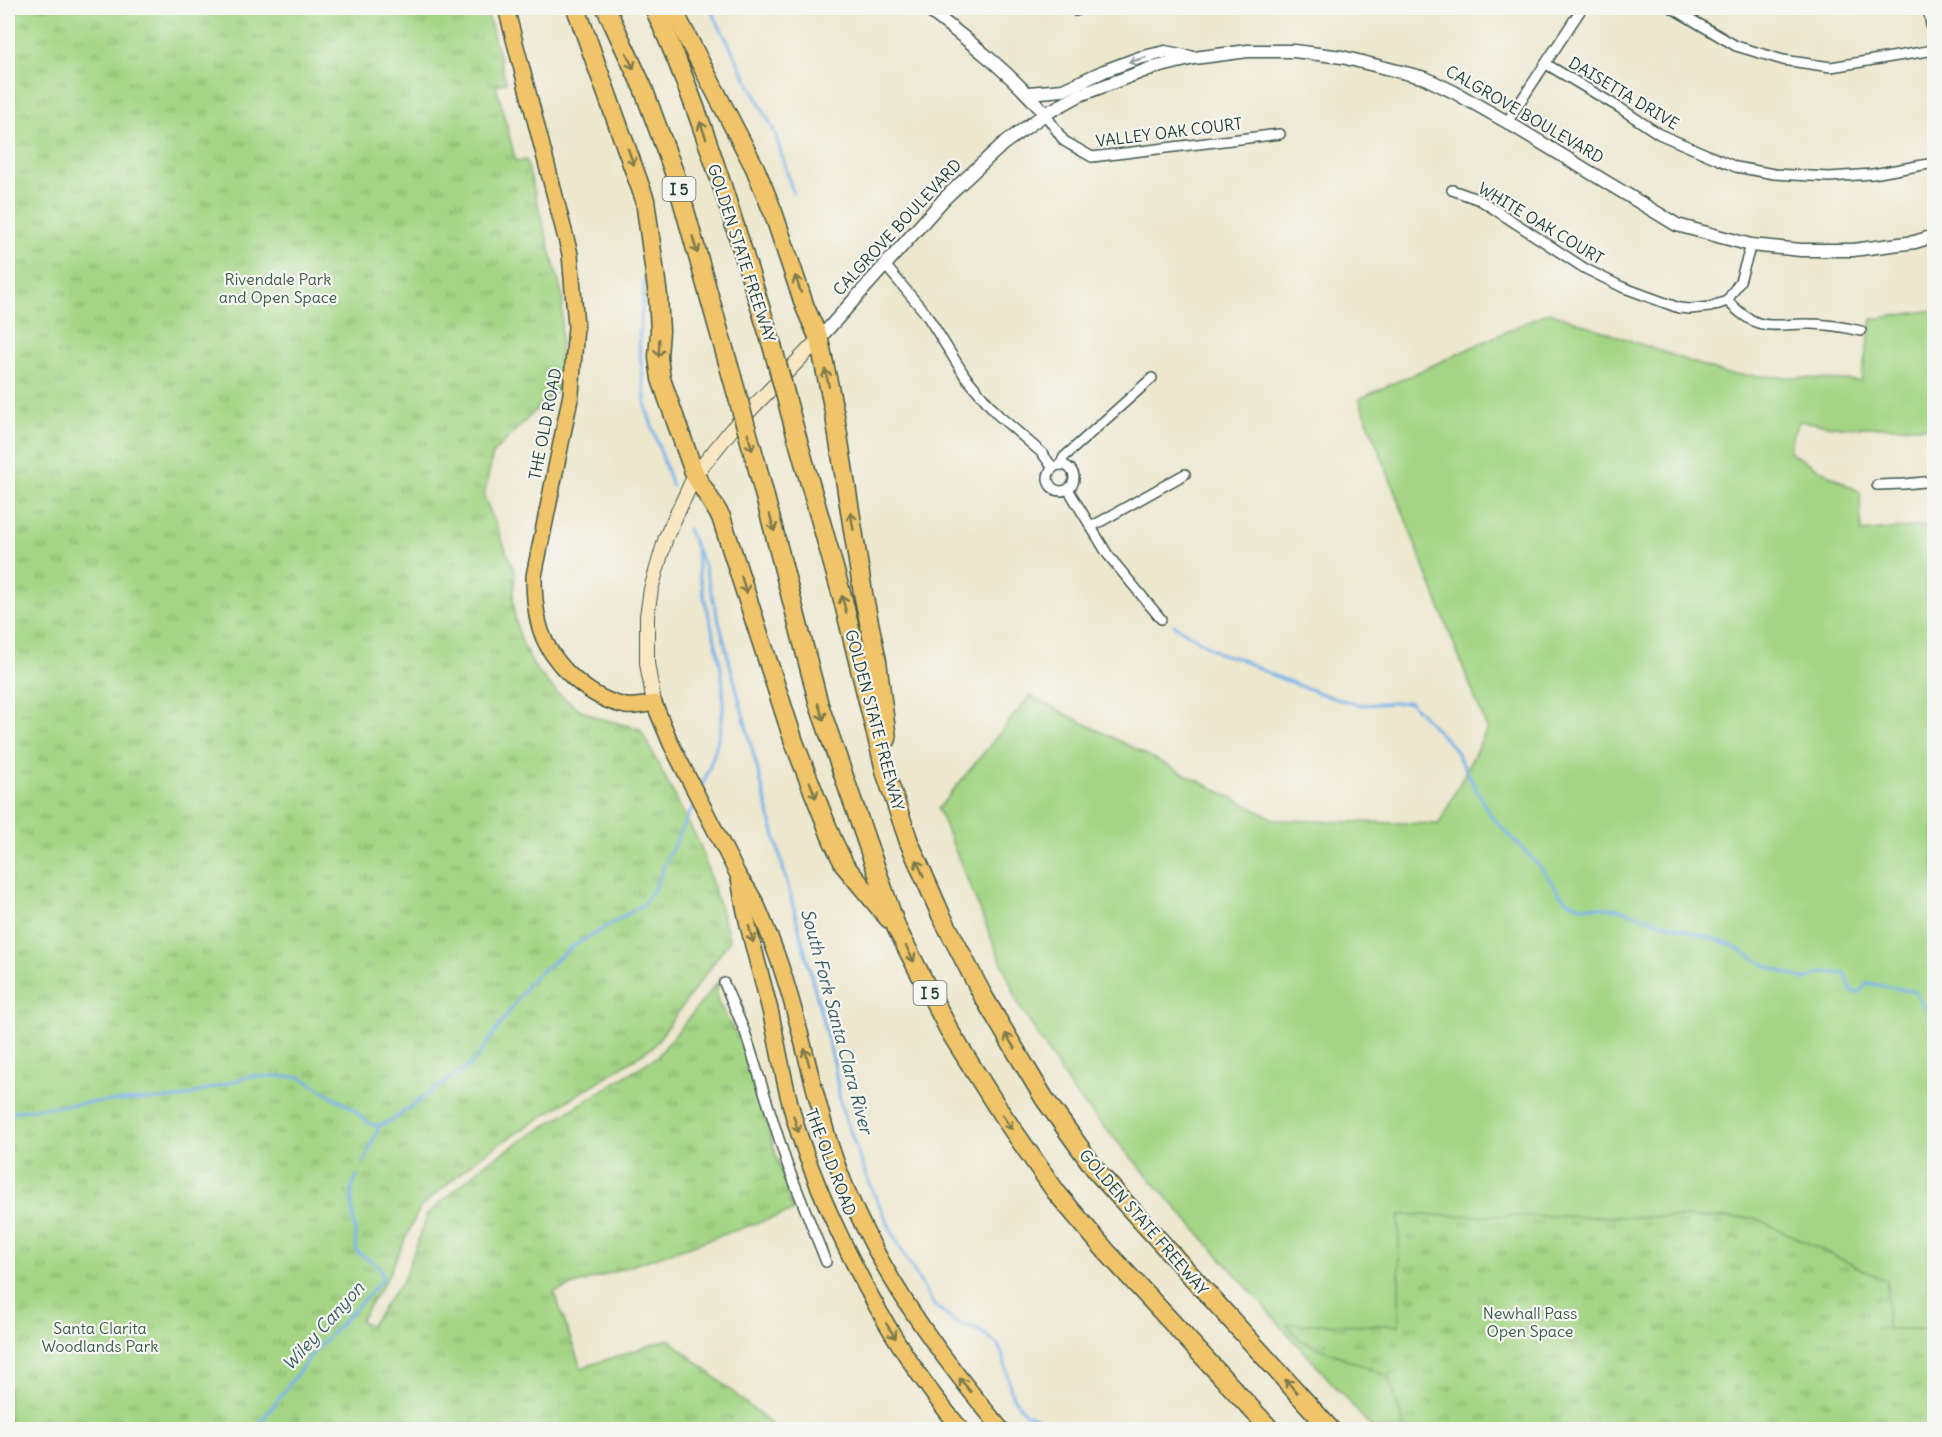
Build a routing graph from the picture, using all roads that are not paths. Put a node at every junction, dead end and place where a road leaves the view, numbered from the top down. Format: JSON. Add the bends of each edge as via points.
{"nodes":[{"id":1,"x":506,"y":8,"type":"edge"},
{"id":2,"x":576,"y":8,"type":"edge"},
{"id":3,"x":606,"y":8,"type":"edge"},
{"id":4,"x":654,"y":8,"type":"edge"},
{"id":5,"x":672,"y":8,"type":"edge"},
{"id":6,"x":926,"y":8,"type":"edge"},
{"id":7,"x":1582,"y":8,"type":"edge"},
{"id":8,"x":1672,"y":8,"type":"edge"},
{"id":9,"x":1928,"y":8,"type":"edge"},
{"id":10,"x":1935,"y":42,"type":"edge"},
{"id":11,"x":1935,"y":50,"type":"edge"},
{"id":12,"x":1194,"y":58,"type":"junction"},
{"id":13,"x":1546,"y":64,"type":"junction"},
{"id":14,"x":1028,"y":93,"type":"junction"},
{"id":15,"x":1045,"y":114,"type":"junction"},
{"id":16,"x":1507,"y":122,"type":"junction"},
{"id":17,"x":1280,"y":134,"type":"dead end"},
{"id":18,"x":1935,"y":164,"type":"edge"},
{"id":19,"x":1452,"y":190,"type":"dead end"},
{"id":20,"x":1935,"y":236,"type":"edge"},
{"id":21,"x":1751,"y":245,"type":"junction"},
{"id":22,"x":885,"y":266,"type":"junction"},
{"id":23,"x":1727,"y":301,"type":"junction"},
{"id":24,"x":1862,"y":331,"type":"dead end"},
{"id":25,"x":819,"y":339,"type":"junction"},
{"id":26,"x":1152,"y":378,"type":"dead end"},
{"id":27,"x":1056,"y":467,"type":"junction"},
{"id":28,"x":1185,"y":474,"type":"dead end"},
{"id":29,"x":695,"y":475,"type":"junction"},
{"id":30,"x":1935,"y":481,"type":"edge"},
{"id":31,"x":1877,"y":485,"type":"dead end"},
{"id":32,"x":1068,"y":489,"type":"junction"},
{"id":33,"x":1091,"y":527,"type":"junction"},
{"id":34,"x":1161,"y":619,"type":"dead end"},
{"id":35,"x":654,"y":703,"type":"junction"},
{"id":36,"x":896,"y":803,"type":"junction"},
{"id":37,"x":739,"y":877,"type":"junction"},
{"id":38,"x":897,"y":929,"type":"junction"},
{"id":39,"x":723,"y":983,"type":"dead end"},
{"id":40,"x":826,"y":1262,"type":"dead end"},
{"id":41,"x":962,"y":1430,"type":"edge"},
{"id":42,"x":1002,"y":1430,"type":"edge"},
{"id":43,"x":1271,"y":1430,"type":"edge"},
{"id":44,"x":1331,"y":1430,"type":"edge"}],
"edges":[{"from":1,"to":35,"type":"main road","name":"THE OLD ROAD","via":[[566,236],[576,302],[571,394],[534,576],[538,616],[551,650],[578,682],[619,704]]},
{"from":2,"to":29,"type":"highway","one_way":true,"via":[[645,200],[658,296],[658,357]]},
{"from":3,"to":38,"type":"highway","number":"I 5","one_way":true,"bridge":true,"via":[[643,88],[675,175],[819,705]]},
{"from":36,"to":4,"type":"highway","name":"GOLDEN STATE FREEWAY","number":"I 5","one_way":true,"bridge":true,"via":[[772,345],[708,144]]},
{"from":25,"to":5,"type":"highway","one_way":true,"via":[[755,168]]},
{"from":6,"to":14,"type":"street"},
{"from":7,"to":13,"type":"street"},
{"from":8,"to":11,"type":"street","via":[[1736,46],[1783,60],[1831,67]]},
{"from":9,"to":10,"type":"street"},
{"from":12,"to":14,"type":"street","one_way":true,"via":[[1165,52],[1139,58],[1063,90]]},
{"from":12,"to":15,"type":"street","name":"CALGROVE BOULEVARD","via":[[1115,81]]},
{"from":12,"to":16,"type":"street","name":"CALGROVE BOULEVARD","via":[[1248,51],[1342,57],[1425,78]]},
{"from":13,"to":16,"type":"street"},
{"from":13,"to":18,"type":"street","name":"DAISETTA DRIVE","via":[[1659,134],[1736,167],[1829,177]]},
{"from":14,"to":15,"type":"street"},
{"from":15,"to":17,"type":"street","name":"VALLEY OAK COURT","via":[[1064,141],[1092,157]]},
{"from":15,"to":22,"type":"street","name":"CALGROVE BOULEVARD","via":[[1003,144],[945,198]]},
{"from":16,"to":21,"type":"street","name":"CALGROVE BOULEVARD","via":[[1677,225]]},
{"from":19,"to":23,"type":"street","name":"WHITE OAK COURT","via":[[1480,200],[1584,268],[1622,286],[1679,308],[1710,307]]},
{"from":20,"to":21,"type":"street","name":"CALGROVE BOULEVARD","via":[[1853,250]]},
{"from":21,"to":23,"type":"street","via":[[1746,268]]},
{"from":22,"to":25,"type":"street","name":"CALGROVE BOULEVARD"},
{"from":22,"to":27,"type":"street","via":[[926,314],[965,376],[998,415]]},
{"from":23,"to":24,"type":"street","via":[[1758,323],[1821,324]]},
{"from":25,"to":29,"type":"main road","name":"CALGROVE BOULEVARD","via":[[732,429]]},
{"from":36,"to":25,"type":"highway","one_way":true,"via":[[877,661]]},
{"from":26,"to":27,"type":"street"},
{"from":27,"to":32,"type":"street","via":[[1070,468],[1074,477]]},
{"from":27,"to":32,"type":"street","via":[[1049,474],[1050,484],[1058,490]]},
{"from":28,"to":33,"type":"street"},
{"from":29,"to":35,"type":"main road","name":"CALGROVE BOULEVARD","via":[[666,537],[651,589],[646,640]]},
{"from":29,"to":38,"type":"highway","one_way":true,"via":[[721,517],[794,742],[832,839],[845,866]]},
{"from":30,"to":31,"type":"street"},
{"from":32,"to":33,"type":"street"},
{"from":33,"to":34,"type":"street","via":[[1117,567]]},
{"from":35,"to":37,"type":"main road"},
{"from":44,"to":36,"type":"highway","name":"GOLDEN STATE FREEWAY","number":"I 5","one_way":true,"via":[[1098,1173],[1044,1098],[983,996],[941,915]]},
{"from":37,"to":41,"type":"main road","name":"THE OLD ROAD","one_way":true,"via":[[790,1103],[809,1163],[861,1281],[907,1355]]},
{"from":42,"to":37,"type":"main road","name":"THE OLD ROAD","one_way":true,"via":[[906,1304],[852,1201],[832,1148],[777,955],[753,894]]},
{"from":38,"to":43,"type":"highway","number":"I 5","one_way":true,"via":[[950,1032],[1056,1192]]},
{"from":39,"to":40,"type":"street","via":[[745,1032],[787,1164]]}]}
